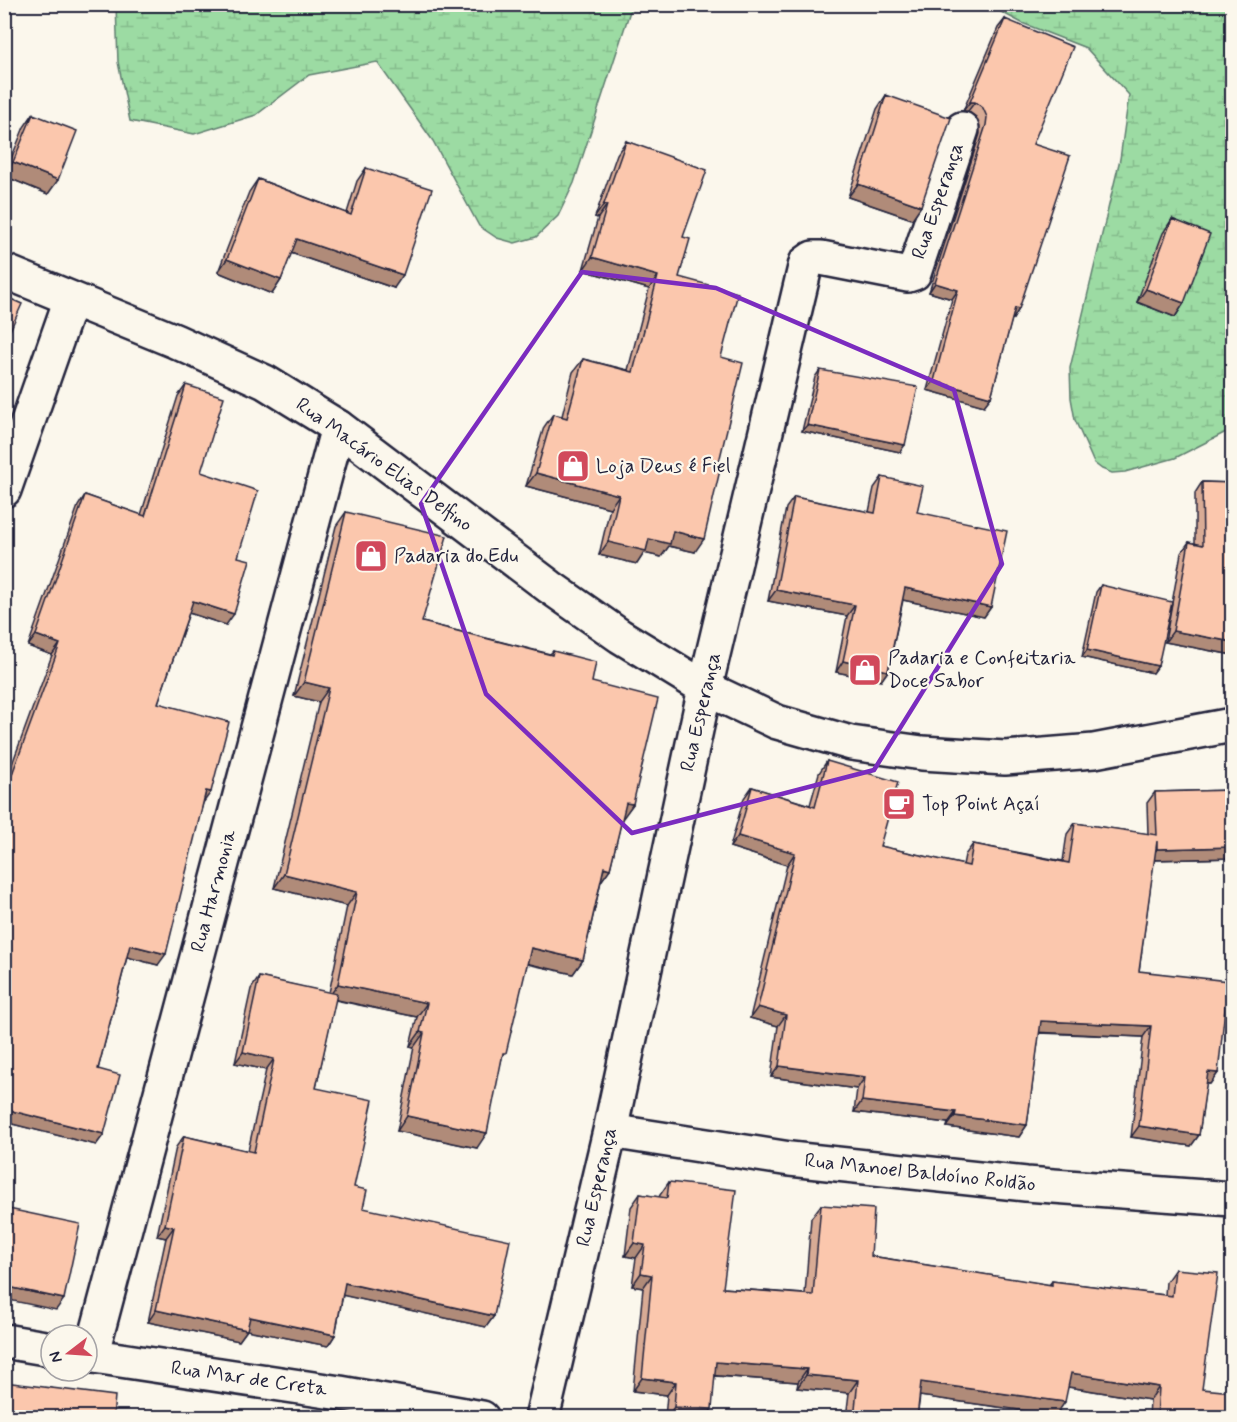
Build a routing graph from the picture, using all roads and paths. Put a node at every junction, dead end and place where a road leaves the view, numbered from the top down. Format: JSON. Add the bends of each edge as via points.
{"nodes":[{"id":1,"x":962,"y":129,"type":"dead end"},
{"id":2,"x":4,"y":271,"type":"edge"},
{"id":3,"x":71,"y":299,"type":"junction"},
{"id":4,"x":338,"y":427,"type":"junction"},
{"id":5,"x":4,"y":490,"type":"edge"},
{"id":6,"x":705,"y":688,"type":"junction"},
{"id":7,"x":1233,"y":724,"type":"edge"},
{"id":8,"x":610,"y":1131,"type":"junction"},
{"id":9,"x":1233,"y":1199,"type":"edge"},
{"id":10,"x":98,"y":1323,"type":"edge"},
{"id":11,"x":4,"y":1341,"type":"edge"},
{"id":12,"x":39,"y":1347,"type":"edge"},
{"id":13,"x":99,"y":1357,"type":"edge"},
{"id":14,"x":339,"y":1405,"type":"edge"},
{"id":15,"x":482,"y":1418,"type":"edge"},
{"id":16,"x":542,"y":1418,"type":"edge"}],
"edges":[{"from":1,"to":6,"type":"street","name":"Rua Esperança","via":[[914,273],[821,258],[806,263]]},
{"from":2,"to":3,"type":"street","name":"Rua Macário Elias Delfino"},
{"from":3,"to":4,"type":"street","name":"Rua Macário Elias Delfino","via":[[265,382]]},
{"from":3,"to":5,"type":"street"},
{"from":4,"to":6,"type":"street","name":"Rua Macário Elias Delfino","via":[[550,587]]},
{"from":4,"to":10,"type":"street","name":"Rua Harmonia"},
{"from":6,"to":7,"type":"street","name":"Rua Macário Elias Delfino","via":[[777,722],[850,743],[922,753],[1005,758],[1094,751]]},
{"from":6,"to":8,"type":"street","name":"Rua Esperança"},
{"from":8,"to":9,"type":"street","name":"Rua Manoel Baldoíno Roldão","via":[[790,1159],[1026,1185]]},
{"from":8,"to":16,"type":"street","name":"Rua Esperança"},
{"from":11,"to":12,"type":"street"},
{"from":13,"to":14,"type":"street","name":"Rua Mar de Creta"},
{"from":14,"to":15,"type":"street","name":"Rua Mar de Creta"}]}
